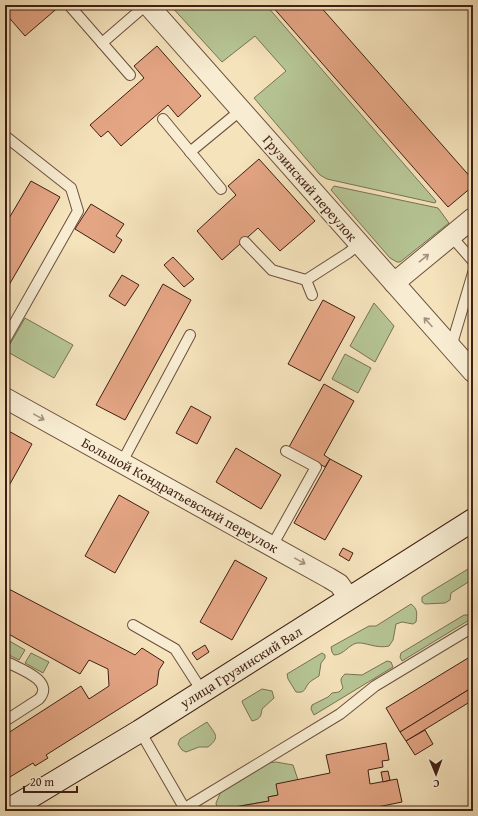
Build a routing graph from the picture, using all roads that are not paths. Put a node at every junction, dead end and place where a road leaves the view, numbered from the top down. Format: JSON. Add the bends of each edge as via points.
{"nodes":[{"id":1,"x":69,"y":5,"type":"edge"},
{"id":2,"x":147,"y":5,"type":"edge"},
{"id":3,"x":102,"y":43,"type":"junction"},
{"id":4,"x":130,"y":75,"type":"dead end"},
{"id":5,"x":241,"y":110,"type":"junction"},
{"id":6,"x":163,"y":119,"type":"dead end"},
{"id":7,"x":5,"y":136,"type":"edge"},
{"id":8,"x":190,"y":152,"type":"junction"},
{"id":9,"x":221,"y":189,"type":"dead end"},
{"id":10,"x":473,"y":218,"type":"edge"},
{"id":11,"x":451,"y":236,"type":"junction"},
{"id":12,"x":245,"y":242,"type":"dead end"},
{"id":13,"x":359,"y":244,"type":"junction"},
{"id":14,"x":473,"y":261,"type":"edge"},
{"id":15,"x":473,"y":272,"type":"edge"},
{"id":16,"x":306,"y":280,"type":"junction"},
{"id":17,"x":394,"y":283,"type":"junction"},
{"id":18,"x":312,"y":295,"type":"dead end"},
{"id":19,"x":190,"y":335,"type":"dead end"},
{"id":20,"x":5,"y":340,"type":"edge"},
{"id":21,"x":451,"y":347,"type":"junction"},
{"id":22,"x":473,"y":372,"type":"edge"},
{"id":23,"x":5,"y":398,"type":"edge"},
{"id":24,"x":286,"y":451,"type":"dead end"},
{"id":25,"x":122,"y":462,"type":"junction"},
{"id":26,"x":473,"y":520,"type":"edge"},
{"id":27,"x":272,"y":546,"type":"junction"},
{"id":28,"x":349,"y":598,"type":"junction"},
{"id":29,"x":133,"y":625,"type":"dead end"},
{"id":30,"x":473,"y":627,"type":"edge"},
{"id":31,"x":5,"y":661,"type":"edge"},
{"id":32,"x":202,"y":691,"type":"junction"},
{"id":33,"x":5,"y":721,"type":"edge"},
{"id":34,"x":140,"y":731,"type":"junction"},
{"id":35,"x":186,"y":809,"type":"edge"},
{"id":36,"x":7,"y":811,"type":"edge"}],
"edges":[{"from":1,"to":3,"type":"lane"},
{"from":2,"to":3,"type":"lane"},
{"from":2,"to":5,"type":"street","name":"Грузинский переулок"},
{"from":3,"to":4,"type":"lane"},
{"from":5,"to":8,"type":"lane"},
{"from":5,"to":13,"type":"street","name":"Грузинский переулок"},
{"from":6,"to":8,"type":"lane"},
{"from":7,"to":20,"type":"lane","via":[[71,188],[78,211]]},
{"from":8,"to":9,"type":"lane"},
{"from":10,"to":11,"type":"street"},
{"from":11,"to":14,"type":"lane"},
{"from":17,"to":11,"type":"street","one_way":true},
{"from":12,"to":16,"type":"lane","via":[[272,270]]},
{"from":13,"to":16,"type":"lane"},
{"from":13,"to":17,"type":"street","name":"Грузинский переулок"},
{"from":15,"to":21,"type":"lane"},
{"from":16,"to":18,"type":"lane"},
{"from":21,"to":17,"type":"street","name":"Грузинский переулок","one_way":true},
{"from":19,"to":25,"type":"lane"},
{"from":21,"to":22,"type":"street","name":"Грузинский переулок"},
{"from":23,"to":25,"type":"street","name":"Большой Кондратьевский переулок","one_way":true},
{"from":24,"to":27,"type":"lane","via":[[316,467]]},
{"from":25,"to":27,"type":"street","name":"Большой Кондратьевский переулок"},
{"from":26,"to":28,"type":"main road","name":"улица Грузинский Вал"},
{"from":27,"to":28,"type":"street","name":"Большой Кондратьевский переулок","one_way":true,"via":[[339,584]]},
{"from":28,"to":32,"type":"main road","name":"улица Грузинский Вал"},
{"from":29,"to":32,"type":"lane","via":[[175,649]]},
{"from":30,"to":35,"type":"lane","via":[[375,686],[340,714]]},
{"from":31,"to":33,"type":"lane","via":[[37,678],[43,686],[39,699]]},
{"from":32,"to":34,"type":"main road","name":"улица Грузинский Вал"},
{"from":34,"to":35,"type":"lane"},
{"from":34,"to":36,"type":"main road","name":"улица Грузинский Вал"}]}
